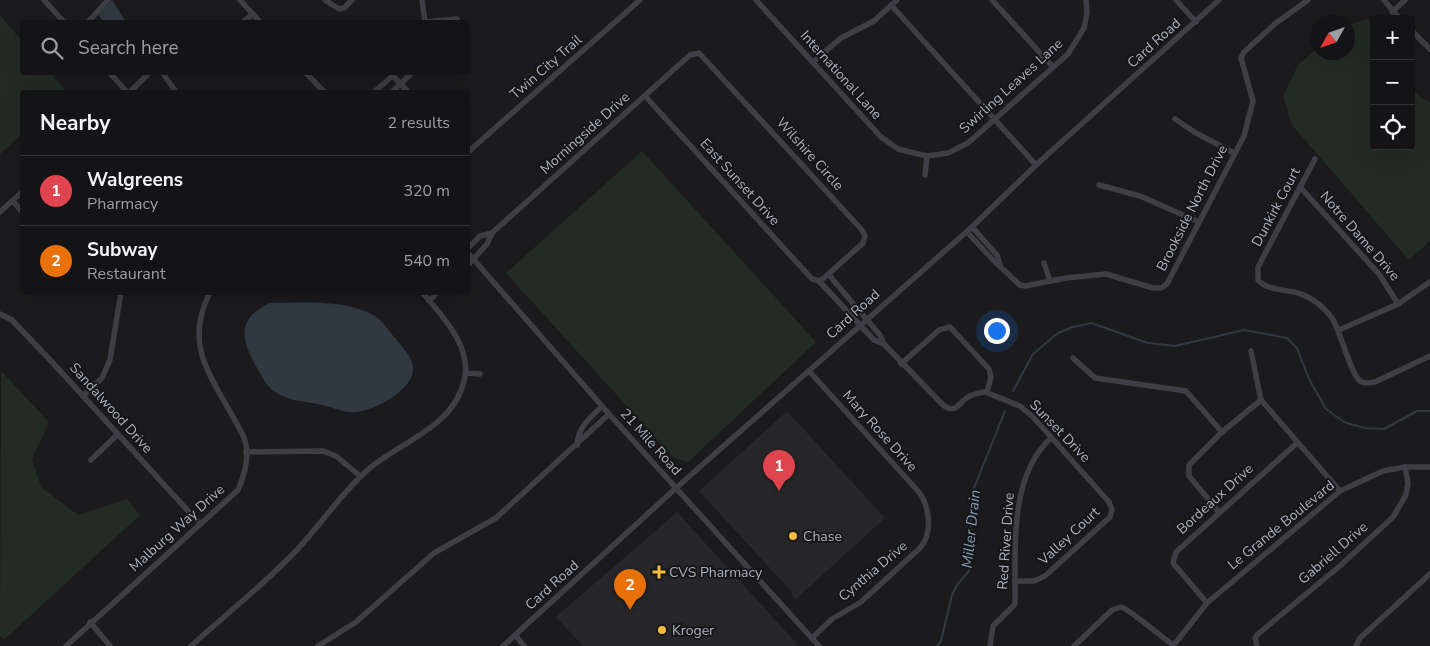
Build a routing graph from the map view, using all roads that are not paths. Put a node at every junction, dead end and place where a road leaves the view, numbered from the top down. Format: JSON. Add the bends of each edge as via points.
{"nodes":[{"id":1,"x":44,"y":0,"type":"edge"},
{"id":2,"x":108,"y":0,"type":"edge"},
{"id":3,"x":240,"y":0,"type":"edge"},
{"id":4,"x":325,"y":0,"type":"edge"},
{"id":5,"x":352,"y":0,"type":"edge"},
{"id":6,"x":422,"y":0,"type":"edge"},
{"id":7,"x":640,"y":0,"type":"edge"},
{"id":8,"x":897,"y":0,"type":"edge"},
{"id":9,"x":992,"y":0,"type":"edge"},
{"id":10,"x":1086,"y":0,"type":"edge"},
{"id":11,"x":1176,"y":0,"type":"edge"},
{"id":12,"x":1219,"y":0,"type":"edge"},
{"id":13,"x":1308,"y":0,"type":"edge"},
{"id":14,"x":1384,"y":0,"type":"edge"},
{"id":15,"x":1405,"y":0,"type":"edge"},
{"id":16,"x":758,"y":1,"type":"edge"},
{"id":17,"x":891,"y":5,"type":"junction"},
{"id":18,"x":1392,"y":12,"type":"junction"},
{"id":19,"x":253,"y":14,"type":"junction"},
{"id":20,"x":1395,"y":15,"type":"edge"},
{"id":21,"x":457,"y":19,"type":"dead end"},
{"id":22,"x":62,"y":20,"type":"edge"},
{"id":23,"x":90,"y":20,"type":"edge"},
{"id":24,"x":246,"y":20,"type":"edge"},
{"id":25,"x":258,"y":20,"type":"edge"},
{"id":26,"x":425,"y":20,"type":"edge"},
{"id":27,"x":446,"y":20,"type":"edge"},
{"id":28,"x":1196,"y":22,"type":"junction"},
{"id":29,"x":1415,"y":34,"type":"edge"},
{"id":30,"x":1430,"y":49,"type":"edge"},
{"id":31,"x":696,"y":53,"type":"joint"},
{"id":32,"x":812,"y":62,"type":"junction"},
{"id":33,"x":1052,"y":66,"type":"junction"},
{"id":34,"x":112,"y":75,"type":"edge"},
{"id":35,"x":147,"y":75,"type":"edge"},
{"id":36,"x":164,"y":75,"type":"edge"},
{"id":37,"x":308,"y":75,"type":"edge"},
{"id":38,"x":394,"y":75,"type":"edge"},
{"id":39,"x":396,"y":75,"type":"edge"},
{"id":40,"x":410,"y":75,"type":"edge"},
{"id":41,"x":401,"y":85,"type":"junction"},
{"id":42,"x":126,"y":90,"type":"edge"},
{"id":43,"x":130,"y":90,"type":"edge"},
{"id":44,"x":175,"y":90,"type":"edge"},
{"id":45,"x":322,"y":90,"type":"edge"},
{"id":46,"x":376,"y":90,"type":"edge"},
{"id":47,"x":395,"y":90,"type":"edge"},
{"id":48,"x":406,"y":90,"type":"edge"},
{"id":49,"x":646,"y":96,"type":"junction"},
{"id":50,"x":1175,"y":118,"type":"dead end"},
{"id":51,"x":994,"y":119,"type":"junction"},
{"id":52,"x":470,"y":150,"type":"edge"},
{"id":53,"x":1234,"y":153,"type":"junction"},
{"id":54,"x":917,"y":155,"type":"joint"},
{"id":55,"x":927,"y":156,"type":"junction"},
{"id":56,"x":1315,"y":159,"type":"dead end"},
{"id":57,"x":1036,"y":165,"type":"junction"},
{"id":58,"x":925,"y":175,"type":"dead end"},
{"id":59,"x":1099,"y":185,"type":"dead end"},
{"id":60,"x":1300,"y":187,"type":"junction"},
{"id":61,"x":20,"y":194,"type":"edge"},
{"id":62,"x":12,"y":201,"type":"junction"},
{"id":63,"x":20,"y":210,"type":"edge"},
{"id":64,"x":0,"y":212,"type":"edge"},
{"id":65,"x":1198,"y":222,"type":"junction"},
{"id":66,"x":972,"y":227,"type":"junction"},
{"id":67,"x":966,"y":232,"type":"junction"},
{"id":68,"x":492,"y":233,"type":"junction"},
{"id":69,"x":470,"y":246,"type":"edge"},
{"id":70,"x":470,"y":255,"type":"edge"},
{"id":71,"x":473,"y":259,"type":"junction"},
{"id":72,"x":470,"y":263,"type":"edge"},
{"id":73,"x":1044,"y":263,"type":"dead end"},
{"id":74,"x":1000,"y":265,"type":"junction"},
{"id":75,"x":828,"y":274,"type":"junction"},
{"id":76,"x":819,"y":280,"type":"junction"},
{"id":77,"x":1050,"y":281,"type":"junction"},
{"id":78,"x":1430,"y":282,"type":"edge"},
{"id":79,"x":121,"y":295,"type":"edge"},
{"id":80,"x":209,"y":295,"type":"edge"},
{"id":81,"x":424,"y":295,"type":"edge"},
{"id":82,"x":435,"y":295,"type":"edge"},
{"id":83,"x":429,"y":301,"type":"junction"},
{"id":84,"x":1398,"y":304,"type":"junction"},
{"id":85,"x":0,"y":314,"type":"edge"},
{"id":86,"x":866,"y":319,"type":"junction"},
{"id":87,"x":859,"y":325,"type":"junction"},
{"id":88,"x":1339,"y":330,"type":"junction"},
{"id":89,"x":884,"y":344,"type":"junction"},
{"id":90,"x":1251,"y":351,"type":"dead end"},
{"id":91,"x":1430,"y":356,"type":"edge"},
{"id":92,"x":1073,"y":358,"type":"dead end"},
{"id":93,"x":901,"y":364,"type":"junction"},
{"id":94,"x":809,"y":371,"type":"junction"},
{"id":95,"x":466,"y":373,"type":"junction"},
{"id":96,"x":480,"y":374,"type":"dead end"},
{"id":97,"x":988,"y":392,"type":"junction"},
{"id":98,"x":83,"y":396,"type":"junction"},
{"id":99,"x":1261,"y":400,"type":"junction"},
{"id":100,"x":602,"y":406,"type":"junction"},
{"id":101,"x":609,"y":414,"type":"junction"},
{"id":102,"x":1222,"y":432,"type":"junction"},
{"id":103,"x":118,"y":434,"type":"junction"},
{"id":104,"x":1051,"y":438,"type":"junction"},
{"id":105,"x":1297,"y":442,"type":"junction"},
{"id":106,"x":577,"y":444,"type":"junction"},
{"id":107,"x":246,"y":452,"type":"junction"},
{"id":108,"x":91,"y":460,"type":"dead end"},
{"id":109,"x":1405,"y":467,"type":"junction"},
{"id":110,"x":1430,"y":467,"type":"edge"},
{"id":111,"x":360,"y":476,"type":"junction"},
{"id":112,"x":676,"y":488,"type":"junction"},
{"id":113,"x":1340,"y":491,"type":"junction"},
{"id":114,"x":927,"y":510,"type":"joint"},
{"id":115,"x":1219,"y":512,"type":"junction"},
{"id":116,"x":1111,"y":513,"type":"joint"},
{"id":117,"x":200,"y":524,"type":"junction"},
{"id":118,"x":1430,"y":574,"type":"edge"},
{"id":119,"x":1015,"y":581,"type":"junction"},
{"id":120,"x":1207,"y":603,"type":"junction"},
{"id":121,"x":90,"y":622,"type":"junction"},
{"id":122,"x":515,"y":636,"type":"junction"},
{"id":123,"x":812,"y":638,"type":"junction"},
{"id":124,"x":66,"y":646,"type":"edge"},
{"id":125,"x":110,"y":646,"type":"edge"},
{"id":126,"x":190,"y":646,"type":"edge"},
{"id":127,"x":318,"y":646,"type":"edge"},
{"id":128,"x":503,"y":646,"type":"edge"},
{"id":129,"x":524,"y":646,"type":"edge"},
{"id":130,"x":819,"y":646,"type":"edge"},
{"id":131,"x":990,"y":646,"type":"edge"},
{"id":132,"x":1074,"y":646,"type":"edge"},
{"id":133,"x":1173,"y":646,"type":"edge"},
{"id":134,"x":1257,"y":646,"type":"edge"},
{"id":135,"x":1356,"y":646,"type":"edge"}],
"edges":[{"from":1,"to":22,"type":"street"},
{"from":2,"to":23,"type":"street"},
{"from":3,"to":19,"type":"street"},
{"from":4,"to":5,"type":"street","via":[[335,8],[344,8]]},
{"from":6,"to":26,"type":"street"},
{"from":7,"to":52,"type":"street","name":"Twin City Trail"},
{"from":8,"to":17,"type":"street"},
{"from":9,"to":33,"type":"street"},
{"from":10,"to":33,"type":"street","name":"Swirling Leaves Lane","via":[[1084,28],[1068,54]]},
{"from":11,"to":28,"type":"street"},
{"from":12,"to":28,"type":"street","name":"Card Road"},
{"from":13,"to":53,"type":"street","name":"Brookside North Drive","via":[[1276,24],[1241,58],[1253,103],[1244,136]]},
{"from":14,"to":18,"type":"street"},
{"from":15,"to":18,"type":"street"},
{"from":16,"to":32,"type":"street","name":"International Lane"},
{"from":17,"to":32,"type":"street","via":[[874,21],[840,38]]},
{"from":17,"to":51,"type":"street"},
{"from":18,"to":20,"type":"street"},
{"from":19,"to":24,"type":"street"},
{"from":19,"to":25,"type":"street"},
{"from":21,"to":27,"type":"street"},
{"from":28,"to":57,"type":"street","name":"Card Road"},
{"from":29,"to":30,"type":"street"},
{"from":31,"to":49,"type":"street","name":"Morningside Drive"},
{"from":31,"to":75,"type":"street","name":"Wilshire Circle","via":[[704,56],[864,233],[865,240]]},
{"from":32,"to":54,"type":"street","name":"International Lane","via":[[881,137],[898,149]]},
{"from":33,"to":51,"type":"street","name":"Swirling Leaves Lane"},
{"from":34,"to":42,"type":"street"},
{"from":35,"to":43,"type":"street"},
{"from":36,"to":44,"type":"street"},
{"from":37,"to":45,"type":"street"},
{"from":38,"to":46,"type":"street"},
{"from":39,"to":41,"type":"street"},
{"from":40,"to":41,"type":"street"},
{"from":41,"to":47,"type":"street"},
{"from":41,"to":48,"type":"street"},
{"from":49,"to":68,"type":"street","name":"Morningside Drive"},
{"from":49,"to":76,"type":"street","name":"East Sunset Drive","via":[[809,277]]},
{"from":50,"to":53,"type":"street"},
{"from":51,"to":55,"type":"street","name":"Swirling Leaves Lane","via":[[960,148],[939,156]]},
{"from":51,"to":57,"type":"street"},
{"from":53,"to":65,"type":"street","name":"Brookside North Drive"},
{"from":54,"to":55,"type":"street","name":"Swirling Leaves Lane"},
{"from":55,"to":58,"type":"street"},
{"from":56,"to":60,"type":"street","name":"Dunkirk Court"},
{"from":57,"to":66,"type":"street","name":"Card Road"},
{"from":59,"to":65,"type":"street","via":[[1140,196]]},
{"from":60,"to":84,"type":"street","name":"Notre Dame Drive","via":[[1379,274]]},
{"from":60,"to":88,"type":"street","name":"Dunkirk Court","via":[[1258,267],[1257,276],[1261,284],[1312,300],[1323,308]]},
{"from":61,"to":62,"type":"street"},
{"from":62,"to":63,"type":"street"},
{"from":62,"to":64,"type":"street"},
{"from":65,"to":77,"type":"street","name":"Brookside North Drive","via":[[1169,281],[1161,288],[1106,274]]},
{"from":66,"to":67,"type":"street","name":"Card Road"},
{"from":66,"to":74,"type":"street","name":"Brookside North Drive","via":[[997,255]]},
{"from":67,"to":74,"type":"street","name":"Brookside North Drive"},
{"from":67,"to":86,"type":"street","name":"Card Road"},
{"from":68,"to":69,"type":"street","name":"Morningside Drive","via":[[480,236]]},
{"from":68,"to":71,"type":"street","name":"Morningside Drive"},
{"from":70,"to":71,"type":"street","name":"21 Mile Road"},
{"from":71,"to":72,"type":"street","name":"Morningside Drive"},
{"from":71,"to":100,"type":"street","name":"21 Mile Road"},
{"from":73,"to":77,"type":"street"},
{"from":74,"to":77,"type":"street","name":"Brookside North Drive","via":[[1020,285]]},
{"from":75,"to":76,"type":"street"},
{"from":75,"to":86,"type":"street"},
{"from":76,"to":87,"type":"street","name":"East Sunset Drive"},
{"from":78,"to":84,"type":"street"},
{"from":79,"to":98,"type":"street","via":[[110,360],[102,378]]},
{"from":80,"to":107,"type":"street","name":"Malburg Way Drive","via":[[200,317],[200,352],[245,441]]},
{"from":81,"to":83,"type":"street"},
{"from":82,"to":83,"type":"street"},
{"from":83,"to":95,"type":"street","via":[[446,320],[456,338],[463,353]]},
{"from":84,"to":88,"type":"street"},
{"from":85,"to":98,"type":"street","name":"Sandalwood Drive","via":[[12,320]]},
{"from":86,"to":87,"type":"street","name":"Card Road"},
{"from":86,"to":89,"type":"street"},
{"from":87,"to":89,"type":"street","via":[[874,340]]},
{"from":87,"to":94,"type":"street","name":"Card Road"},
{"from":88,"to":91,"type":"street","via":[[1357,377],[1366,383],[1375,382]]},
{"from":89,"to":93,"type":"street"},
{"from":90,"to":99,"type":"street"},
{"from":92,"to":102,"type":"street","via":[[1095,378],[1186,392]]},
{"from":93,"to":97,"type":"street","via":[[951,410],[969,397]]},
{"from":93,"to":97,"type":"street","via":[[939,330],[950,327],[989,369]]},
{"from":94,"to":112,"type":"street","name":"Card Road"},
{"from":94,"to":114,"type":"street","name":"Mary Rose Drive","via":[[918,491]]},
{"from":95,"to":96,"type":"street"},
{"from":95,"to":111,"type":"street","via":[[451,411]]},
{"from":97,"to":104,"type":"street","name":"Sunset Drive","via":[[1020,406]]},
{"from":98,"to":103,"type":"street","name":"Sandalwood Drive"},
{"from":99,"to":102,"type":"street"},
{"from":99,"to":105,"type":"street"},
{"from":100,"to":101,"type":"street","name":"21 Mile Road"},
{"from":100,"to":106,"type":"street","via":[[583,425]]},
{"from":101,"to":106,"type":"street"},
{"from":101,"to":112,"type":"street","name":"21 Mile Road"},
{"from":102,"to":115,"type":"street","via":[[1190,463],[1187,470]]},
{"from":103,"to":108,"type":"street"},
{"from":103,"to":117,"type":"street","name":"Sandalwood Drive"},
{"from":104,"to":116,"type":"street","name":"Sunset Drive","via":[[1109,502]]},
{"from":104,"to":119,"type":"street","name":"Red River Drive","via":[[1038,451],[1022,491]]},
{"from":105,"to":113,"type":"street"},
{"from":105,"to":115,"type":"street","name":"Bordeaux Drive"},
{"from":106,"to":127,"type":"street","via":[[496,518],[434,553],[356,622]]},
{"from":107,"to":111,"type":"street","via":[[323,451],[336,456]]},
{"from":107,"to":117,"type":"street","name":"Malburg Way Drive","via":[[245,469],[238,490]]},
{"from":109,"to":110,"type":"street","name":"Le Grande Boulevard"},
{"from":109,"to":113,"type":"street","name":"Le Grande Boulevard","via":[[1383,471]]},
{"from":109,"to":134,"type":"street","name":"Gabriell Drive","via":[[1406,495],[1393,517],[1258,634],[1255,638]]},
{"from":111,"to":126,"type":"street","via":[[294,553]]},
{"from":112,"to":122,"type":"street","name":"Card Road"},
{"from":112,"to":123,"type":"street","name":"21 Mile Road"},
{"from":113,"to":120,"type":"street","name":"Le Grande Boulevard"},
{"from":114,"to":123,"type":"street","name":"Cynthia Drive","via":[[926,538],[920,548],[861,602],[832,619]]},
{"from":115,"to":120,"type":"street","name":"Bordeaux Drive","via":[[1180,547],[1173,563]]},
{"from":116,"to":119,"type":"street","name":"Valley Court","via":[[1045,576],[1034,581]]},
{"from":117,"to":121,"type":"street","name":"Malburg Way Drive"},
{"from":118,"to":135,"type":"street","via":[[1360,638]]},
{"from":119,"to":131,"type":"street","name":"Red River Drive","via":[[1014,604],[994,626]]},
{"from":120,"to":133,"type":"street","name":"Le Grande Boulevard"},
{"from":121,"to":124,"type":"street","name":"Malburg Way Drive"},
{"from":121,"to":125,"type":"street"},
{"from":122,"to":128,"type":"street","name":"Card Road"},
{"from":122,"to":129,"type":"street"},
{"from":123,"to":130,"type":"street","name":"21 Mile Road"},
{"from":132,"to":133,"type":"street","via":[[1112,610],[1121,607],[1130,610]]}]}
